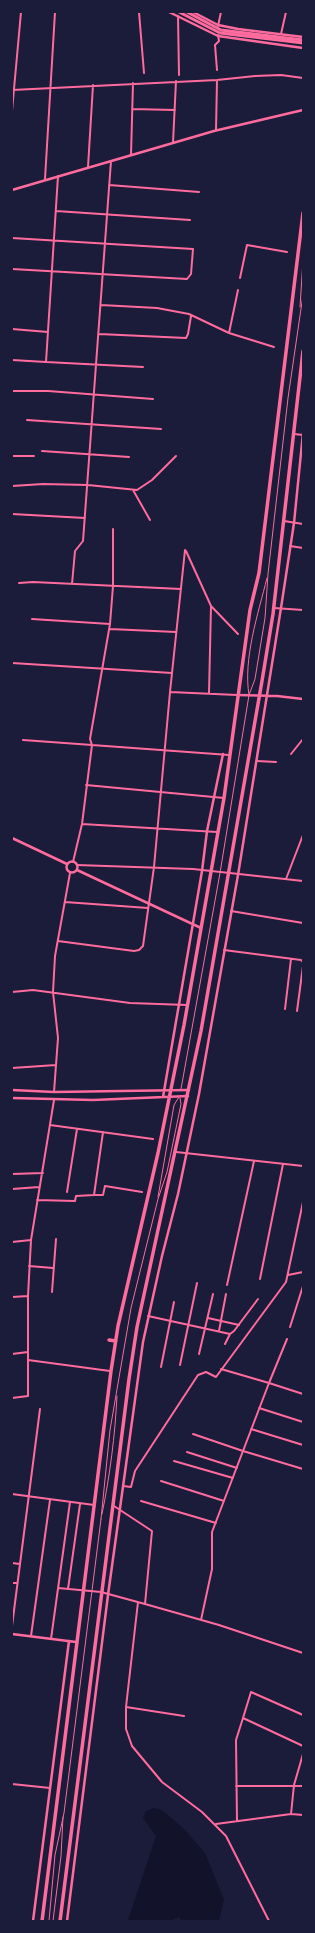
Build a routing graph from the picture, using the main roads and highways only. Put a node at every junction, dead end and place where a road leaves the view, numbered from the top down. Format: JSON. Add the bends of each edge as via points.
{"nodes":[{"id":1,"x":187,"y":12,"type":"edge"},
{"id":2,"x":178,"y":14,"type":"edge"},
{"id":3,"x":303,"y":38,"type":"edge"},
{"id":4,"x":303,"y":43,"type":"edge"},
{"id":5,"x":303,"y":213,"type":"edge"},
{"id":6,"x":303,"y":351,"type":"edge"},
{"id":7,"x":109,"y":1340,"type":"dead end"},
{"id":8,"x":116,"y":1341,"type":"junction"},
{"id":9,"x":42,"y":1921,"type":"edge"},
{"id":10,"x":60,"y":1921,"type":"edge"}],
"edges":[{"from":1,"to":3,"type":"main road","via":[[222,30]]},
{"from":2,"to":4,"type":"main road","via":[[220,33]]},
{"from":5,"to":8,"type":"main road","via":[[259,573],[250,610],[212,872],[170,1097]]},
{"from":6,"to":10,"type":"main road","via":[[273,608],[260,695],[188,1096],[138,1327],[112,1505]]},
{"from":7,"to":8,"type":"main road"},
{"from":8,"to":9,"type":"main road"}]}
